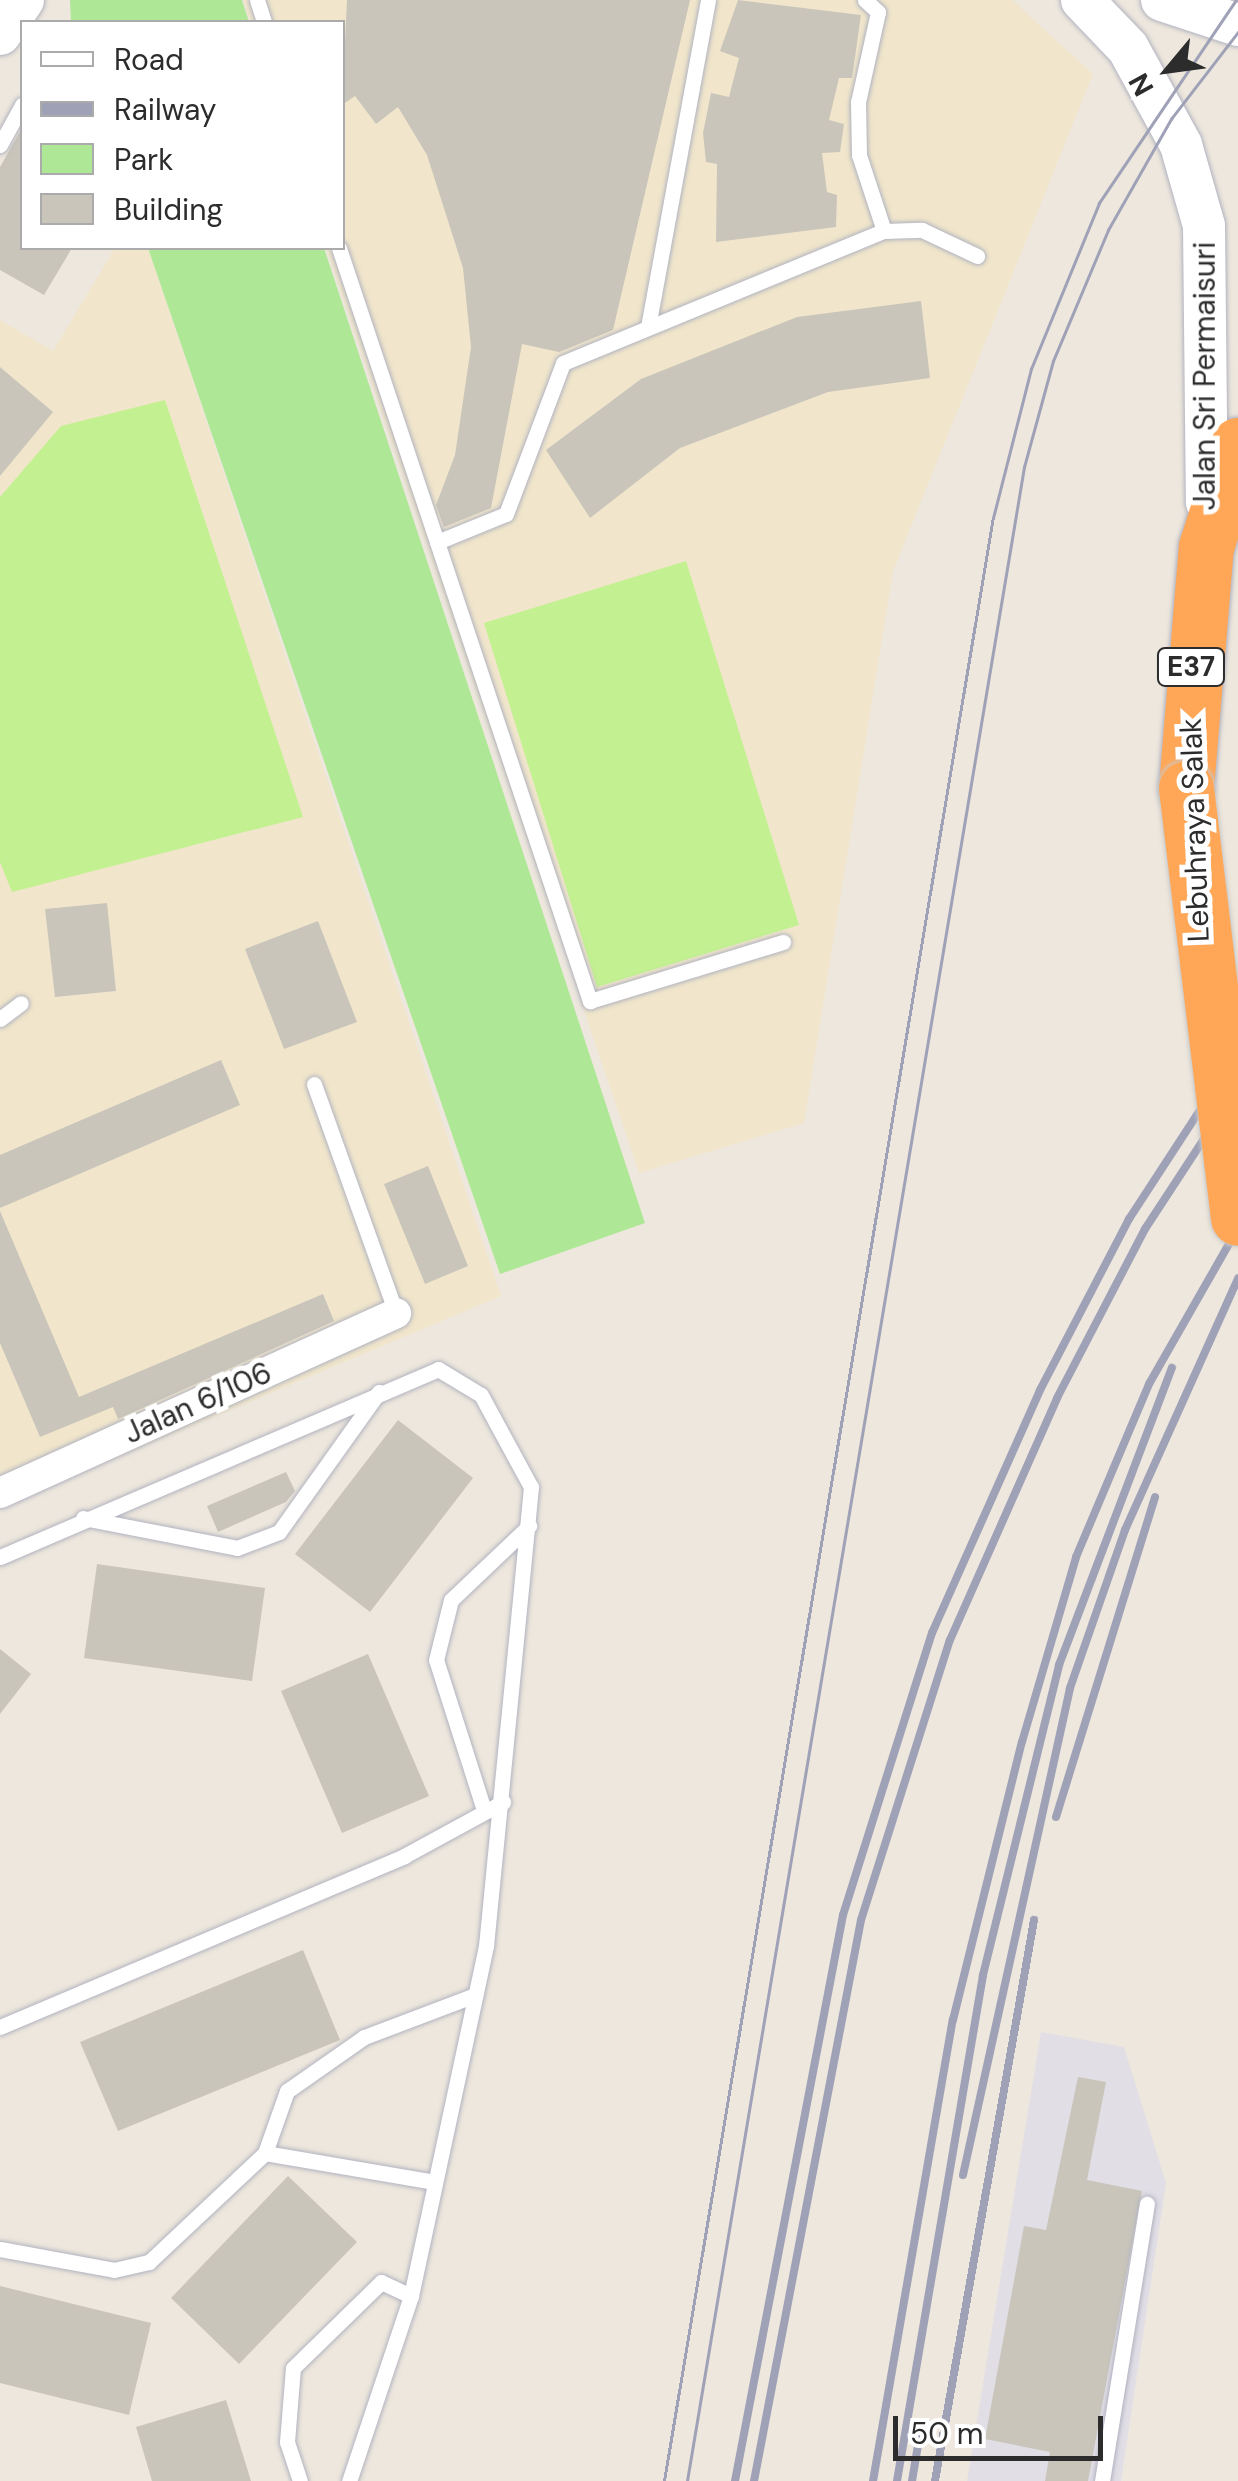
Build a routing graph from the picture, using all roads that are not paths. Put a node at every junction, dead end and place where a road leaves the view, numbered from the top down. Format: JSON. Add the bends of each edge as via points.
{"nodes":[{"id":1,"x":22,"y":0,"type":"edge"},
{"id":2,"x":708,"y":0,"type":"edge"},
{"id":3,"x":864,"y":0,"type":"edge"},
{"id":4,"x":1082,"y":0,"type":"edge"},
{"id":5,"x":1162,"y":0,"type":"edge"},
{"id":6,"x":1238,"y":25,"type":"edge"},
{"id":7,"x":0,"y":34,"type":"edge"},
{"id":8,"x":20,"y":109,"type":"edge"},
{"id":9,"x":0,"y":145,"type":"edge"},
{"id":10,"x":884,"y":231,"type":"junction"},
{"id":11,"x":340,"y":250,"type":"edge"},
{"id":12,"x":977,"y":256,"type":"dead end"},
{"id":13,"x":648,"y":327,"type":"junction"},
{"id":14,"x":1238,"y":445,"type":"edge"},
{"id":15,"x":437,"y":542,"type":"junction"},
{"id":16,"x":1206,"y":547,"type":"junction"},
{"id":17,"x":783,"y":942,"type":"dead end"},
{"id":18,"x":21,"y":1003,"type":"dead end"},
{"id":19,"x":0,"y":1019,"type":"edge"},
{"id":20,"x":314,"y":1084,"type":"dead end"},
{"id":21,"x":1238,"y":1218,"type":"edge"},
{"id":22,"x":396,"y":1314,"type":"joint"},
{"id":23,"x":381,"y":1389,"type":"junction"},
{"id":24,"x":0,"y":1493,"type":"edge"},
{"id":25,"x":83,"y":1518,"type":"junction"},
{"id":26,"x":529,"y":1526,"type":"junction"},
{"id":27,"x":0,"y":1557,"type":"edge"},
{"id":28,"x":503,"y":1802,"type":"junction"},
{"id":29,"x":484,"y":1810,"type":"junction"},
{"id":30,"x":475,"y":1996,"type":"junction"},
{"id":31,"x":0,"y":2027,"type":"edge"},
{"id":32,"x":265,"y":2152,"type":"junction"},
{"id":33,"x":435,"y":2182,"type":"junction"},
{"id":34,"x":1146,"y":2204,"type":"dead end"},
{"id":35,"x":0,"y":2249,"type":"edge"},
{"id":36,"x":411,"y":2296,"type":"junction"},
{"id":37,"x":300,"y":2481,"type":"edge"},
{"id":38,"x":350,"y":2481,"type":"edge"},
{"id":39,"x":1102,"y":2481,"type":"edge"}],
"edges":[{"from":1,"to":7,"type":"main road"},
{"from":2,"to":13,"type":"lane"},
{"from":3,"to":10,"type":"lane","via":[[878,12],[858,102],[859,155]]},
{"from":4,"to":16,"type":"main road","name":"Jalan Sri Permaisuri","via":[[1128,48],[1181,145],[1204,226]]},
{"from":5,"to":6,"type":"main road"},
{"from":8,"to":9,"type":"lane"},
{"from":10,"to":12,"type":"lane","via":[[922,230]]},
{"from":10,"to":13,"type":"lane"},
{"from":11,"to":15,"type":"lane"},
{"from":13,"to":15,"type":"lane","via":[[563,363],[506,514]]},
{"from":14,"to":16,"type":"highway","name":"Lebuhraya Salak","number":"E37"},
{"from":15,"to":17,"type":"lane","via":[[590,1001]]},
{"from":16,"to":21,"type":"highway","name":"Lebuhraya Salak","number":"E37","bridge":true,"via":[[1186,788]]},
{"from":18,"to":19,"type":"lane"},
{"from":20,"to":22,"type":"lane"},
{"from":22,"to":24,"type":"street","name":"Jalan 6/106"},
{"from":23,"to":25,"type":"lane"},
{"from":23,"to":25,"type":"lane","via":[[279,1532],[237,1548]]},
{"from":23,"to":26,"type":"lane","via":[[438,1370],[481,1395],[530,1488]]},
{"from":25,"to":27,"type":"lane"},
{"from":26,"to":28,"type":"lane"},
{"from":26,"to":29,"type":"lane","via":[[451,1600],[436,1660]]},
{"from":28,"to":29,"type":"lane"},
{"from":28,"to":30,"type":"lane"},
{"from":29,"to":31,"type":"lane","via":[[404,1856]]},
{"from":30,"to":32,"type":"lane","via":[[364,2037],[287,2091]]},
{"from":30,"to":33,"type":"lane"},
{"from":32,"to":33,"type":"lane"},
{"from":32,"to":35,"type":"lane","via":[[149,2262],[114,2270]]},
{"from":33,"to":36,"type":"lane"},
{"from":34,"to":39,"type":"lane"},
{"from":36,"to":37,"type":"lane","via":[[381,2282],[294,2368],[287,2442]]},
{"from":36,"to":38,"type":"lane"}]}
